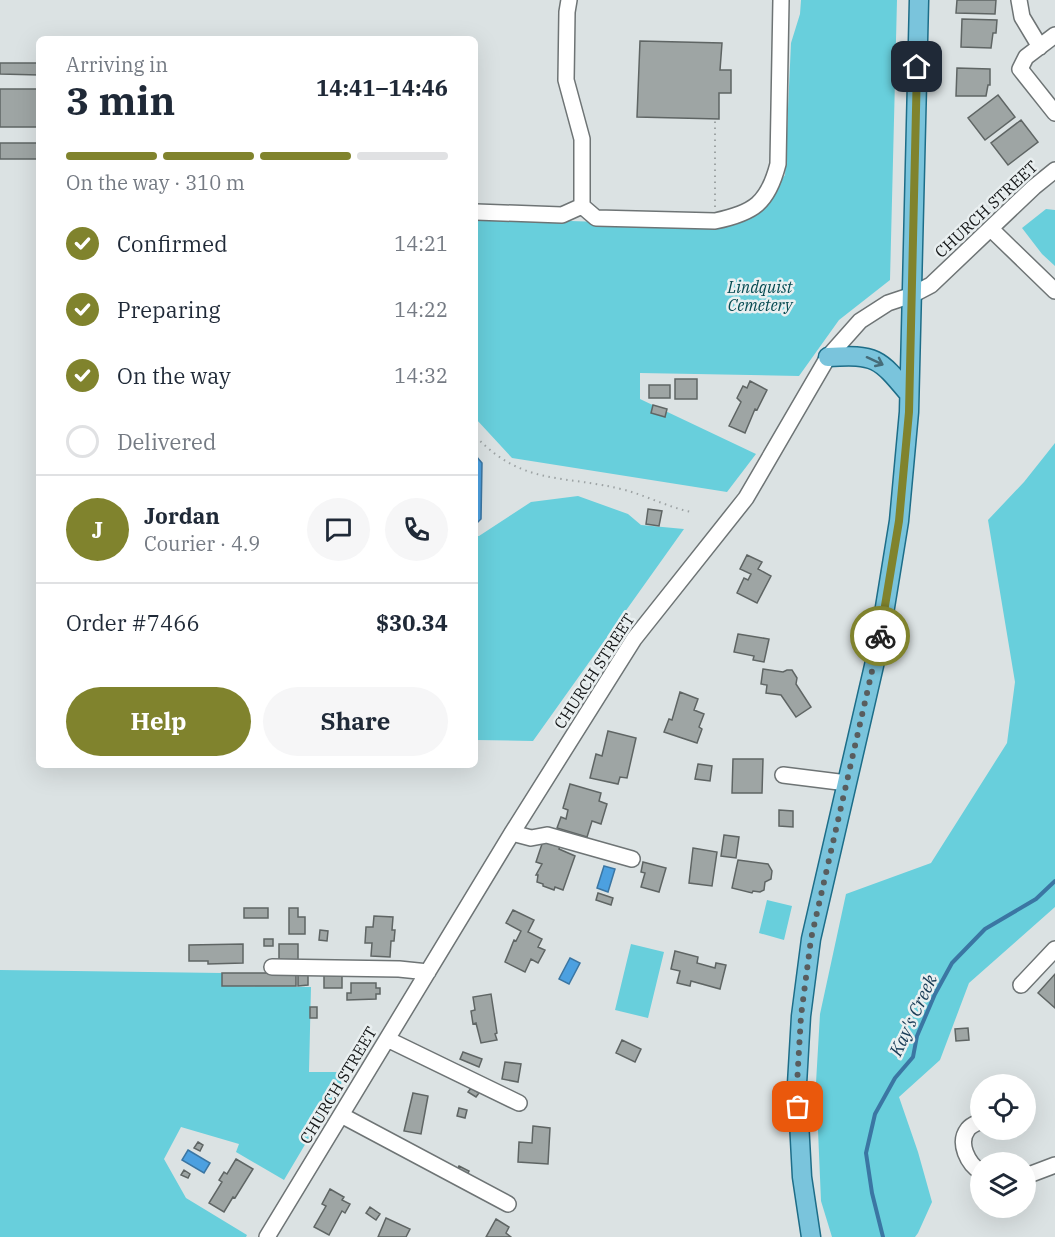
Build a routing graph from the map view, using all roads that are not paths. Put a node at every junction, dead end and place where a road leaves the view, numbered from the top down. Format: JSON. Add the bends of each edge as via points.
{"nodes":[{"id":1,"x":569,"y":0,"type":"edge"},
{"id":2,"x":781,"y":0,"type":"edge"},
{"id":3,"x":919,"y":0,"type":"edge"},
{"id":4,"x":1019,"y":0,"type":"edge"},
{"id":5,"x":1055,"y":35,"type":"edge"},
{"id":6,"x":1040,"y":46,"type":"junction"},
{"id":7,"x":1055,"y":113,"type":"edge"},
{"id":8,"x":1055,"y":171,"type":"edge"},
{"id":9,"x":582,"y":206,"type":"junction"},
{"id":10,"x":478,"y":212,"type":"edge"},
{"id":11,"x":991,"y":229,"type":"junction"},
{"id":12,"x":1055,"y":291,"type":"edge"},
{"id":13,"x":912,"y":295,"type":"junction"},
{"id":14,"x":828,"y":357,"type":"junction"},
{"id":15,"x":909,"y":394,"type":"junction"},
{"id":16,"x":783,"y":775,"type":"dead end"},
{"id":17,"x":847,"y":783,"type":"junction"},
{"id":18,"x":512,"y":833,"type":"junction"},
{"id":19,"x":632,"y":859,"type":"dead end"},
{"id":20,"x":1055,"y":949,"type":"edge"},
{"id":21,"x":272,"y":967,"type":"dead end"},
{"id":22,"x":428,"y":972,"type":"junction"},
{"id":23,"x":1021,"y":985,"type":"dead end"},
{"id":24,"x":387,"y":1040,"type":"junction"},
{"id":25,"x":519,"y":1103,"type":"dead end"},
{"id":26,"x":341,"y":1115,"type":"junction"},
{"id":27,"x":970,"y":1127,"type":"edge"},
{"id":28,"x":970,"y":1160,"type":"edge"},
{"id":29,"x":1055,"y":1165,"type":"edge"},
{"id":30,"x":1036,"y":1172,"type":"edge"},
{"id":31,"x":508,"y":1204,"type":"dead end"},
{"id":32,"x":267,"y":1237,"type":"edge"},
{"id":33,"x":811,"y":1237,"type":"edge"}],
"edges":[{"from":1,"to":9,"type":"street","via":[[566,80],[582,139]]},
{"from":2,"to":9,"type":"street","via":[[778,164],[773,184],[761,201],[735,217],[715,221],[596,218]]},
{"from":3,"to":13,"type":"main road"},
{"from":4,"to":6,"type":"street","via":[[1022,17]]},
{"from":5,"to":6,"type":"street"},
{"from":6,"to":7,"type":"street","via":[[1026,57],[1020,69]]},
{"from":8,"to":11,"type":"street","name":"CHURCH STREET"},
{"from":9,"to":10,"type":"street","via":[[562,215]]},
{"from":11,"to":12,"type":"street"},
{"from":11,"to":13,"type":"street","name":"CHURCH STREET","via":[[931,285]]},
{"from":13,"to":14,"type":"street","name":"CHURCH STREET","via":[[888,303],[860,321]]},
{"from":13,"to":15,"type":"main road"},
{"from":14,"to":15,"type":"main road","one_way":true,"via":[[866,357],[887,367]]},
{"from":14,"to":18,"type":"street","name":"CHURCH STREET","via":[[746,498],[634,639]]},
{"from":15,"to":17,"type":"main road","via":[[899,521],[879,644]]},
{"from":16,"to":17,"type":"street"},
{"from":17,"to":33,"type":"main road","via":[[811,939],[801,1016],[797,1084],[802,1178]]},
{"from":18,"to":19,"type":"street","via":[[531,838],[547,835]]},
{"from":18,"to":22,"type":"street","name":"CHURCH STREET"},
{"from":20,"to":23,"type":"street"},
{"from":21,"to":22,"type":"street"},
{"from":22,"to":24,"type":"street","name":"CHURCH STREET"},
{"from":24,"to":25,"type":"street"},
{"from":24,"to":26,"type":"street","name":"CHURCH STREET"},
{"from":26,"to":31,"type":"street"},
{"from":26,"to":32,"type":"street","name":"CHURCH STREET"},
{"from":27,"to":28,"type":"street","via":[[964,1148]]},
{"from":29,"to":30,"type":"street"}]}
